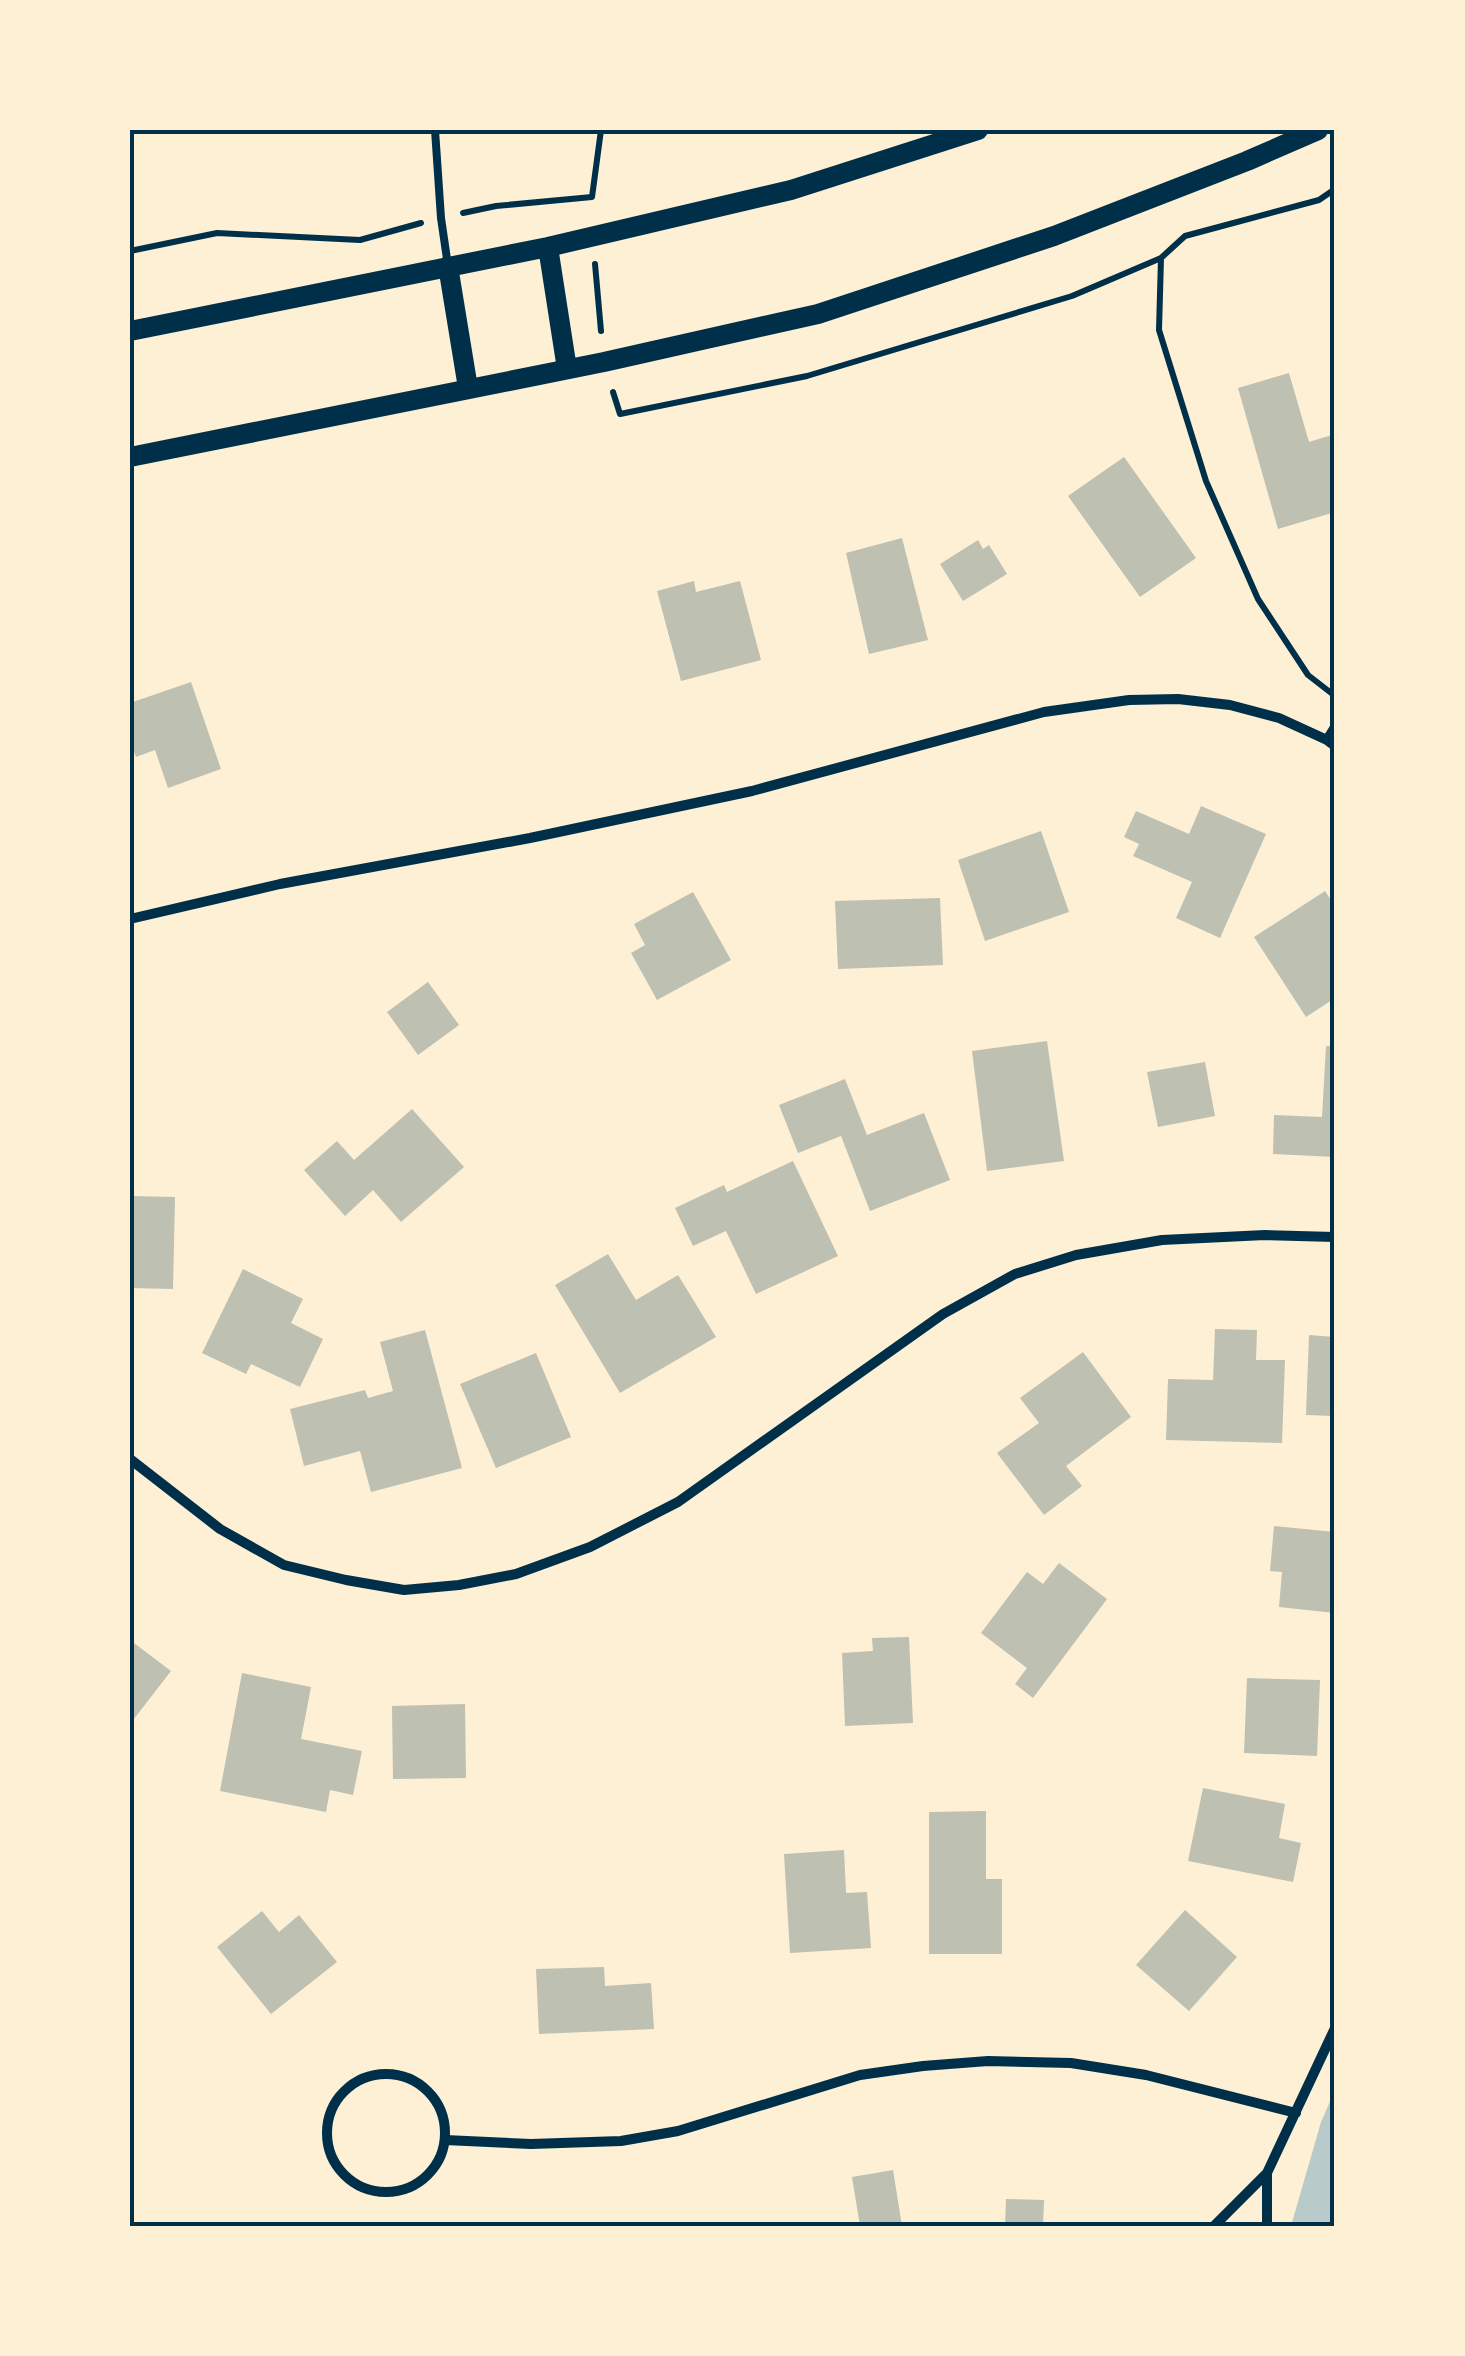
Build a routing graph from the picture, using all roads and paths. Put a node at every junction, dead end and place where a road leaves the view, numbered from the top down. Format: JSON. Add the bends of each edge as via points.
{"nodes":[{"id":1,"x":435,"y":130,"type":"edge"},
{"id":2,"x":602,"y":130,"type":"edge"},
{"id":3,"x":978,"y":130,"type":"edge"},
{"id":4,"x":1318,"y":130,"type":"edge"},
{"id":5,"x":1335,"y":189,"type":"edge"},
{"id":6,"x":441,"y":218,"type":"junction"},
{"id":7,"x":592,"y":236,"type":"junction"},
{"id":8,"x":548,"y":247,"type":"junction"},
{"id":9,"x":130,"y":251,"type":"edge"},
{"id":10,"x":1161,"y":258,"type":"junction"},
{"id":11,"x":448,"y":266,"type":"junction"},
{"id":12,"x":130,"y":330,"type":"edge"},
{"id":13,"x":604,"y":362,"type":"junction"},
{"id":14,"x":567,"y":369,"type":"junction"},
{"id":15,"x":468,"y":388,"type":"junction"},
{"id":16,"x":130,"y":457,"type":"edge"},
{"id":17,"x":1335,"y":696,"type":"edge"},
{"id":18,"x":1335,"y":727,"type":"edge"},
{"id":19,"x":1331,"y":743,"type":"edge"},
{"id":20,"x":130,"y":919,"type":"edge"},
{"id":21,"x":1335,"y":1237,"type":"edge"},
{"id":22,"x":130,"y":1459,"type":"edge"},
{"id":23,"x":1335,"y":2028,"type":"edge"},
{"id":24,"x":1296,"y":2114,"type":"junction"},
{"id":25,"x":445,"y":2140,"type":"junction"},
{"id":26,"x":1267,"y":2173,"type":"junction"},
{"id":27,"x":1214,"y":2226,"type":"edge"},
{"id":28,"x":1266,"y":2226,"type":"edge"}],
"edges":[{"from":1,"to":6,"type":"lane"},
{"from":2,"to":6,"type":"path","via":[[592,198]]},
{"from":3,"to":7,"type":"main road","via":[[791,190]]},
{"from":4,"to":13,"type":"main road","via":[[1054,236],[836,308]]},
{"from":5,"to":10,"type":"path","via":[[1320,200],[1185,236]]},
{"from":6,"to":9,"type":"path","via":[[360,240],[216,234]]},
{"from":6,"to":11,"type":"lane"},
{"from":7,"to":8,"type":"main road"},
{"from":7,"to":13,"type":"path"},
{"from":8,"to":11,"type":"main road"},
{"from":8,"to":14,"type":"main road"},
{"from":10,"to":13,"type":"path","via":[[1072,296],[807,376],[620,414]]},
{"from":10,"to":17,"type":"path","via":[[1159,330],[1206,481],[1258,599],[1308,675]]},
{"from":11,"to":12,"type":"main road"},
{"from":11,"to":15,"type":"main road"},
{"from":13,"to":14,"type":"main road"},
{"from":14,"to":15,"type":"main road"},
{"from":15,"to":16,"type":"main road"},
{"from":18,"to":19,"type":"street"},
{"from":19,"to":20,"type":"street","via":[[1278,718],[1178,699],[1044,712],[752,791]]},
{"from":21,"to":22,"type":"street","via":[[1162,1240],[1015,1274],[942,1314],[678,1502],[590,1547],[459,1586],[404,1590],[284,1565],[220,1528]]},
{"from":23,"to":24,"type":"street"},
{"from":24,"to":25,"type":"street","via":[[1146,2075],[1071,2063],[988,2061],[860,2075],[678,2132],[620,2141]]},
{"from":24,"to":26,"type":"street"},
{"from":25,"to":25,"type":"street","via":[[437,2102],[424,2087],[388,2074],[350,2086],[328,2118],[327,2138],[342,2173],[375,2191],[413,2186],[440,2159]]},
{"from":26,"to":27,"type":"street"},
{"from":26,"to":28,"type":"street"}]}
